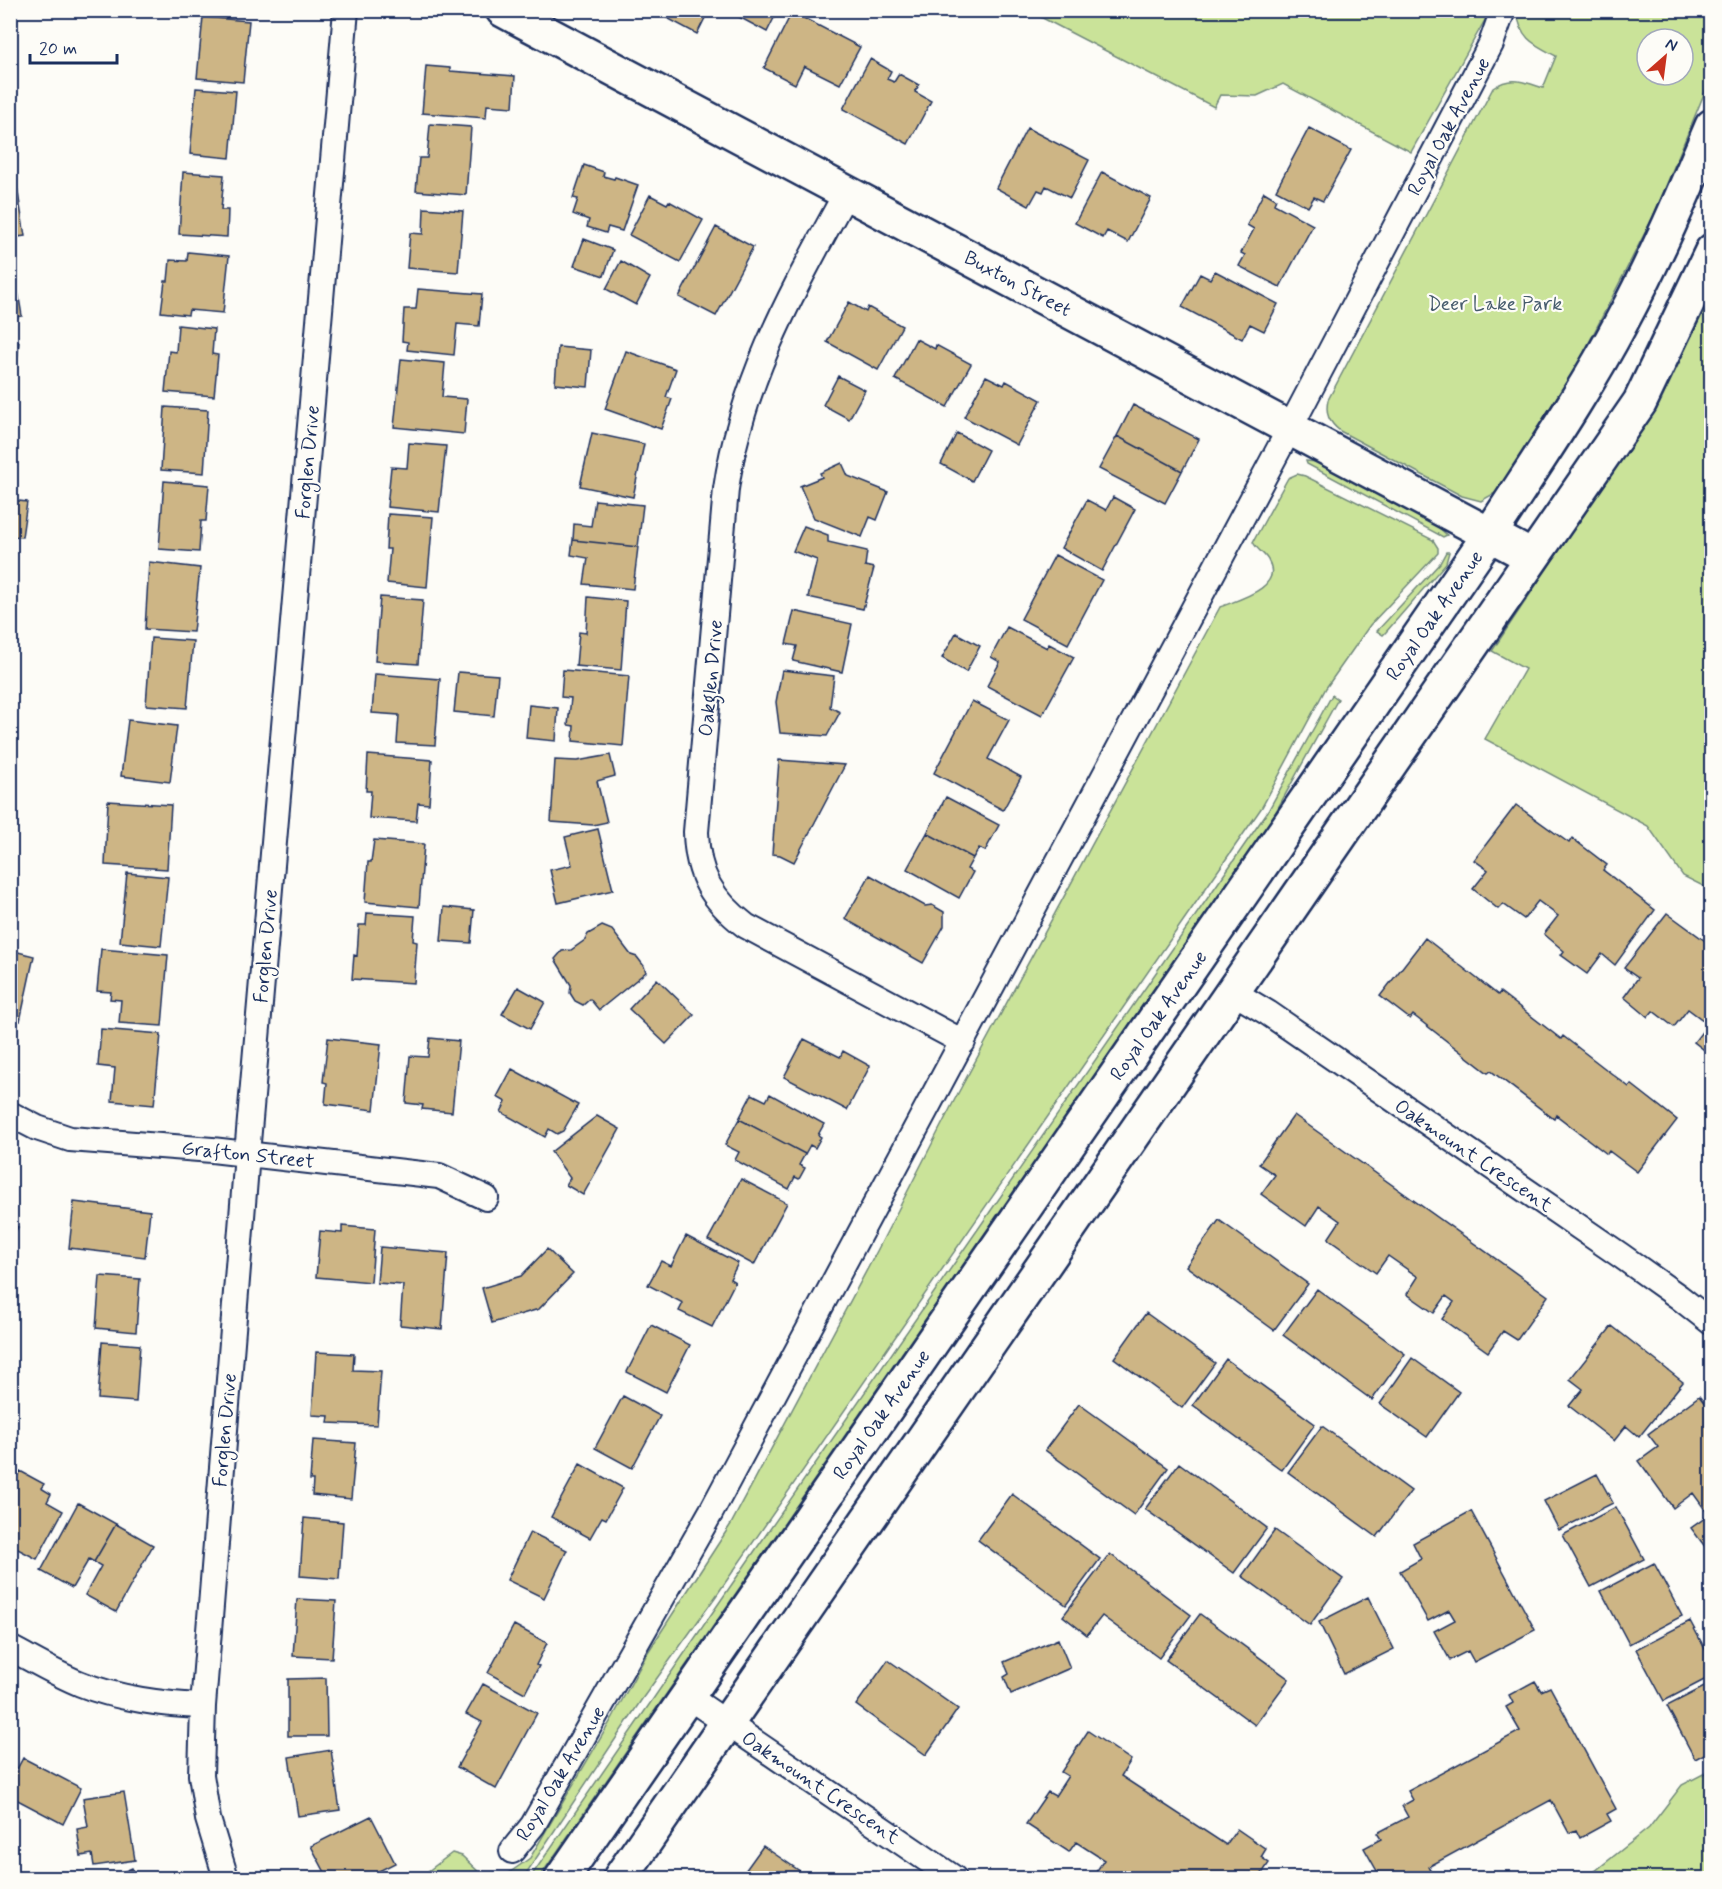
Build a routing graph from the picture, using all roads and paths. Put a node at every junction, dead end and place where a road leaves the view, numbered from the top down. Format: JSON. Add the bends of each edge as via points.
{"nodes":[{"id":1,"x":346,"y":10,"type":"edge"},
{"id":2,"x":503,"y":10,"type":"edge"},
{"id":3,"x":1503,"y":10,"type":"edge"},
{"id":4,"x":1712,"y":126,"type":"edge"},
{"id":5,"x":846,"y":193,"type":"junction"},
{"id":6,"x":1712,"y":251,"type":"edge"},
{"id":7,"x":1290,"y":428,"type":"junction"},
{"id":8,"x":1490,"y":534,"type":"junction"},
{"id":9,"x":1532,"y":557,"type":"junction"},
{"id":10,"x":1233,"y":992,"type":"junction"},
{"id":11,"x":963,"y":1042,"type":"junction"},
{"id":12,"x":10,"y":1114,"type":"edge"},
{"id":13,"x":247,"y":1154,"type":"junction"},
{"id":14,"x":486,"y":1198,"type":"dead end"},
{"id":15,"x":1712,"y":1323,"type":"edge"},
{"id":16,"x":10,"y":1648,"type":"edge"},
{"id":17,"x":687,"y":1696,"type":"junction"},
{"id":18,"x":203,"y":1706,"type":"junction"},
{"id":19,"x":727,"y":1723,"type":"junction"},
{"id":20,"x":512,"y":1851,"type":"dead end"},
{"id":21,"x":226,"y":1878,"type":"edge"},
{"id":22,"x":562,"y":1878,"type":"edge"},
{"id":23,"x":620,"y":1878,"type":"edge"},
{"id":24,"x":954,"y":1878,"type":"edge"}],
"edges":[{"from":1,"to":13,"type":"street","name":"Forglen Drive"},
{"from":2,"to":5,"type":"main road","name":"Buxton Street"},
{"from":3,"to":7,"type":"street","name":"Royal Oak Avenue","via":[[1485,55]]},
{"from":4,"to":8,"type":"main road","name":"Royal Oak Avenue","via":[[1674,217],[1622,321],[1578,398]]},
{"from":5,"to":7,"type":"main road","name":"Buxton Street"},
{"from":5,"to":11,"type":"street","name":"Oakglen Drive","via":[[762,356],[730,461],[697,852],[709,888],[746,926]]},
{"from":6,"to":9,"type":"main road","via":[[1640,402]]},
{"from":7,"to":8,"type":"main road","name":"Buxton Street"},
{"from":7,"to":11,"type":"street","name":"Royal Oak Avenue"},
{"from":8,"to":9,"type":"main road","name":"Buxton Street"},
{"from":8,"to":17,"type":"main road","name":"Royal Oak Avenue"},
{"from":9,"to":10,"type":"main road"},
{"from":10,"to":15,"type":"street","name":"Oakmount Crescent","via":[[1620,1255]]},
{"from":10,"to":19,"type":"main road"},
{"from":11,"to":20,"type":"street","name":"Royal Oak Avenue","via":[[711,1512],[534,1825]]},
{"from":12,"to":13,"type":"street","name":"Grafton Street","via":[[70,1139]]},
{"from":13,"to":14,"type":"street","name":"Grafton Street","via":[[439,1176]]},
{"from":13,"to":18,"type":"street","name":"Forglen Drive"},
{"from":16,"to":18,"type":"street","via":[[100,1690]]},
{"from":17,"to":19,"type":"street","name":"Oakmount Crescent"},
{"from":17,"to":22,"type":"main road","name":"Royal Oak Avenue"},
{"from":18,"to":21,"type":"street","name":"Forglen Drive","via":[[201,1775],[208,1819]]},
{"from":19,"to":23,"type":"main road"},
{"from":19,"to":24,"type":"street","name":"Oakmount Crescent"}]}
